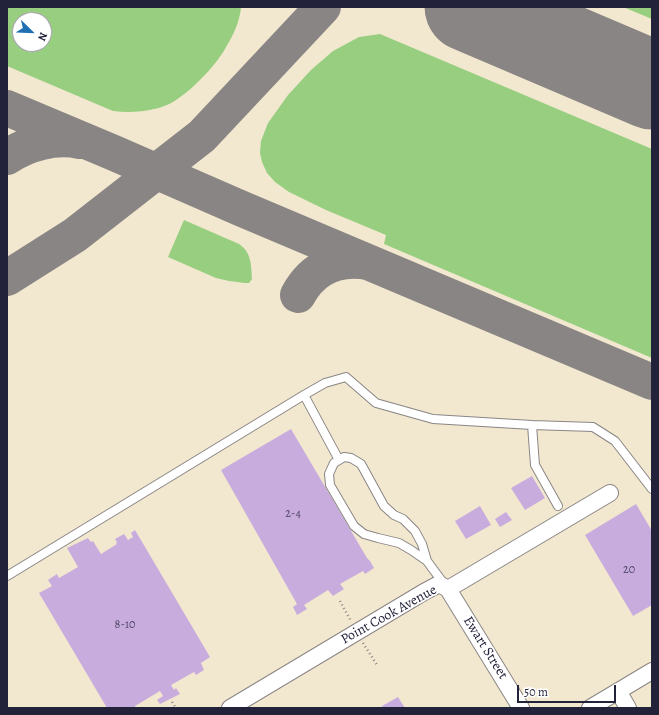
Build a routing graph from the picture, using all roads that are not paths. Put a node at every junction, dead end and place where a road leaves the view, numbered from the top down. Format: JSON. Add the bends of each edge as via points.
{"nodes":[{"id":1,"x":304,"y":396,"type":"junction"},
{"id":2,"x":532,"y":425,"type":"junction"},
{"id":3,"x":339,"y":460,"type":"junction"},
{"id":4,"x":652,"y":488,"type":"edge"},
{"id":5,"x":610,"y":493,"type":"dead end"},
{"id":6,"x":558,"y":506,"type":"dead end"},
{"id":7,"x":427,"y":561,"type":"junction"},
{"id":8,"x":7,"y":576,"type":"edge"},
{"id":9,"x":448,"y":589,"type":"junction"},
{"id":10,"x":652,"y":671,"type":"edge"},
{"id":11,"x":618,"y":691,"type":"junction"},
{"id":12,"x":230,"y":708,"type":"edge"},
{"id":13,"x":521,"y":708,"type":"edge"},
{"id":14,"x":590,"y":708,"type":"edge"},
{"id":15,"x":628,"y":708,"type":"edge"}],
"edges":[{"from":1,"to":2,"type":"lane","via":[[325,383],[346,376],[376,403],[433,419]]},
{"from":1,"to":3,"type":"lane"},
{"from":1,"to":8,"type":"lane"},
{"from":2,"to":4,"type":"lane","via":[[593,427],[615,441]]},
{"from":2,"to":6,"type":"lane","via":[[535,465]]},
{"from":3,"to":7,"type":"lane","via":[[344,457],[351,458],[361,464],[384,506],[394,515],[403,518],[415,531]]},
{"from":3,"to":7,"type":"lane","via":[[334,463],[329,474],[330,485],[354,526],[364,534],[399,543]]},
{"from":5,"to":9,"type":"street","name":"Point Cook Avenue"},
{"from":7,"to":9,"type":"lane"},
{"from":9,"to":12,"type":"street","name":"Point Cook Avenue","via":[[439,584],[424,592]]},
{"from":9,"to":13,"type":"street","name":"Ewart Street"},
{"from":10,"to":11,"type":"street"},
{"from":11,"to":14,"type":"street"},
{"from":11,"to":15,"type":"street"}]}
